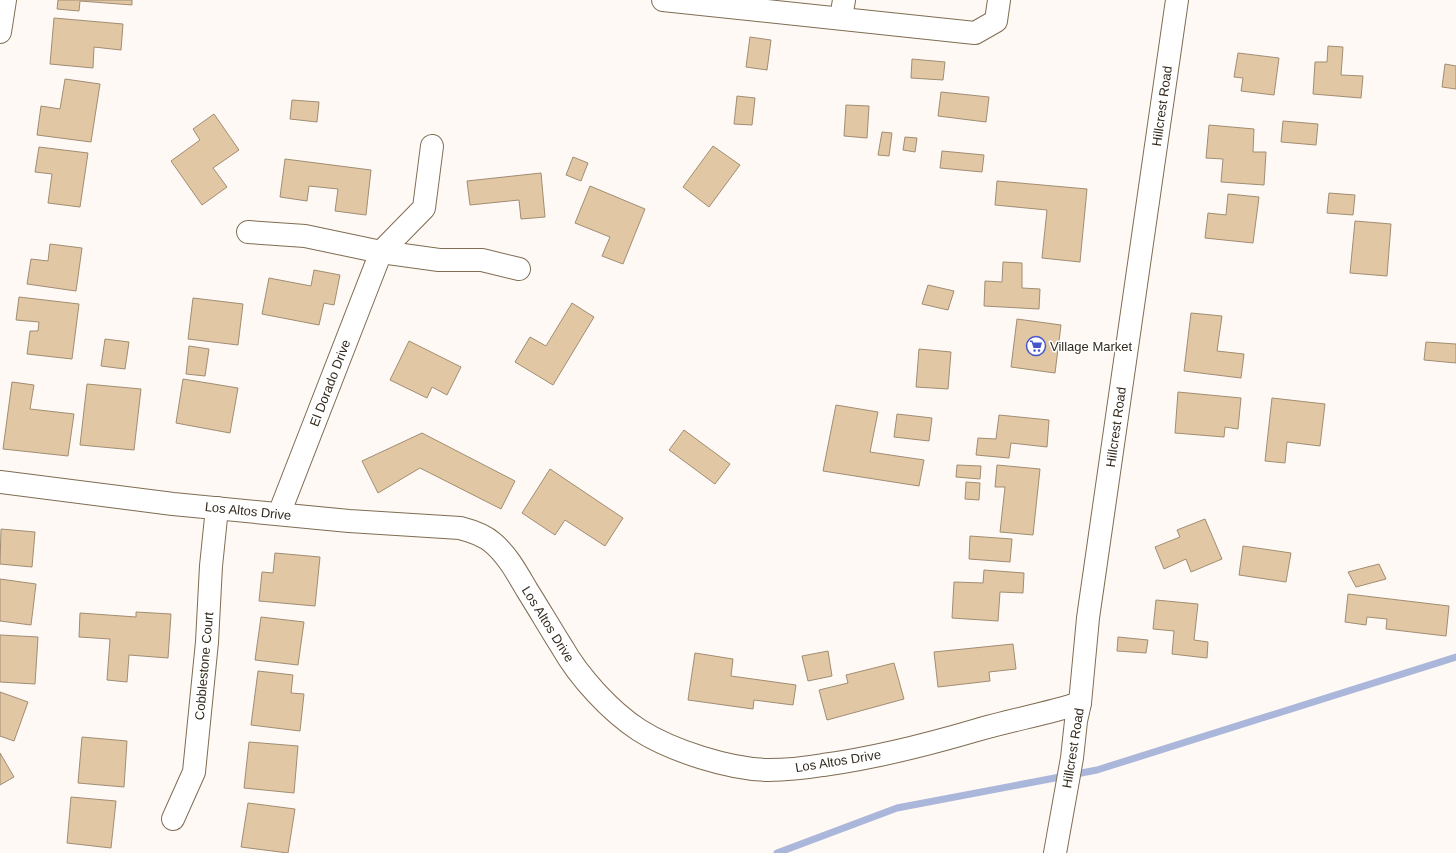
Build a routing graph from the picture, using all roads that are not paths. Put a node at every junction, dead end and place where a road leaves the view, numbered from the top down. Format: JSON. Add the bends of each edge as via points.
{"nodes":[{"id":1,"x":5,"y":0,"type":"edge"},
{"id":2,"x":664,"y":0,"type":"edge"},
{"id":3,"x":999,"y":0,"type":"edge"},
{"id":4,"x":1177,"y":0,"type":"edge"},
{"id":5,"x":842,"y":9,"type":"edge"},
{"id":6,"x":0,"y":32,"type":"edge"},
{"id":7,"x":432,"y":146,"type":"dead end"},
{"id":8,"x":248,"y":232,"type":"dead end"},
{"id":9,"x":381,"y":252,"type":"junction"},
{"id":10,"x":519,"y":269,"type":"dead end"},
{"id":11,"x":0,"y":482,"type":"edge"},
{"id":12,"x":217,"y":508,"type":"junction"},
{"id":13,"x":279,"y":514,"type":"junction"},
{"id":14,"x":1080,"y":703,"type":"junction"},
{"id":15,"x":173,"y":819,"type":"dead end"},
{"id":16,"x":1055,"y":853,"type":"edge"}],
"edges":[{"from":1,"to":6,"type":"street"},
{"from":2,"to":5,"type":"street","via":[[817,16]]},
{"from":3,"to":5,"type":"street","via":[[996,21],[976,34]]},
{"from":4,"to":14,"type":"street","name":"Hillcrest Road","via":[[1088,618]]},
{"from":7,"to":9,"type":"street","name":"El Dorado Drive","via":[[424,208]]},
{"from":8,"to":9,"type":"street","via":[[305,236]]},
{"from":9,"to":10,"type":"street","via":[[439,260],[482,260]]},
{"from":9,"to":13,"type":"street","name":"El Dorado Drive"},
{"from":11,"to":12,"type":"street","name":"Los Altos Drive"},
{"from":12,"to":13,"type":"street","name":"Los Altos Drive"},
{"from":12,"to":15,"type":"street","name":"Cobblestone Court","via":[[194,772]]},
{"from":13,"to":14,"type":"street","name":"Los Altos Drive","via":[[460,528],[481,535],[509,559],[567,656],[609,706],[639,730],[660,741],[735,766],[767,770],[844,762],[919,747]]},
{"from":14,"to":16,"type":"street","name":"Hillcrest Road"}]}
